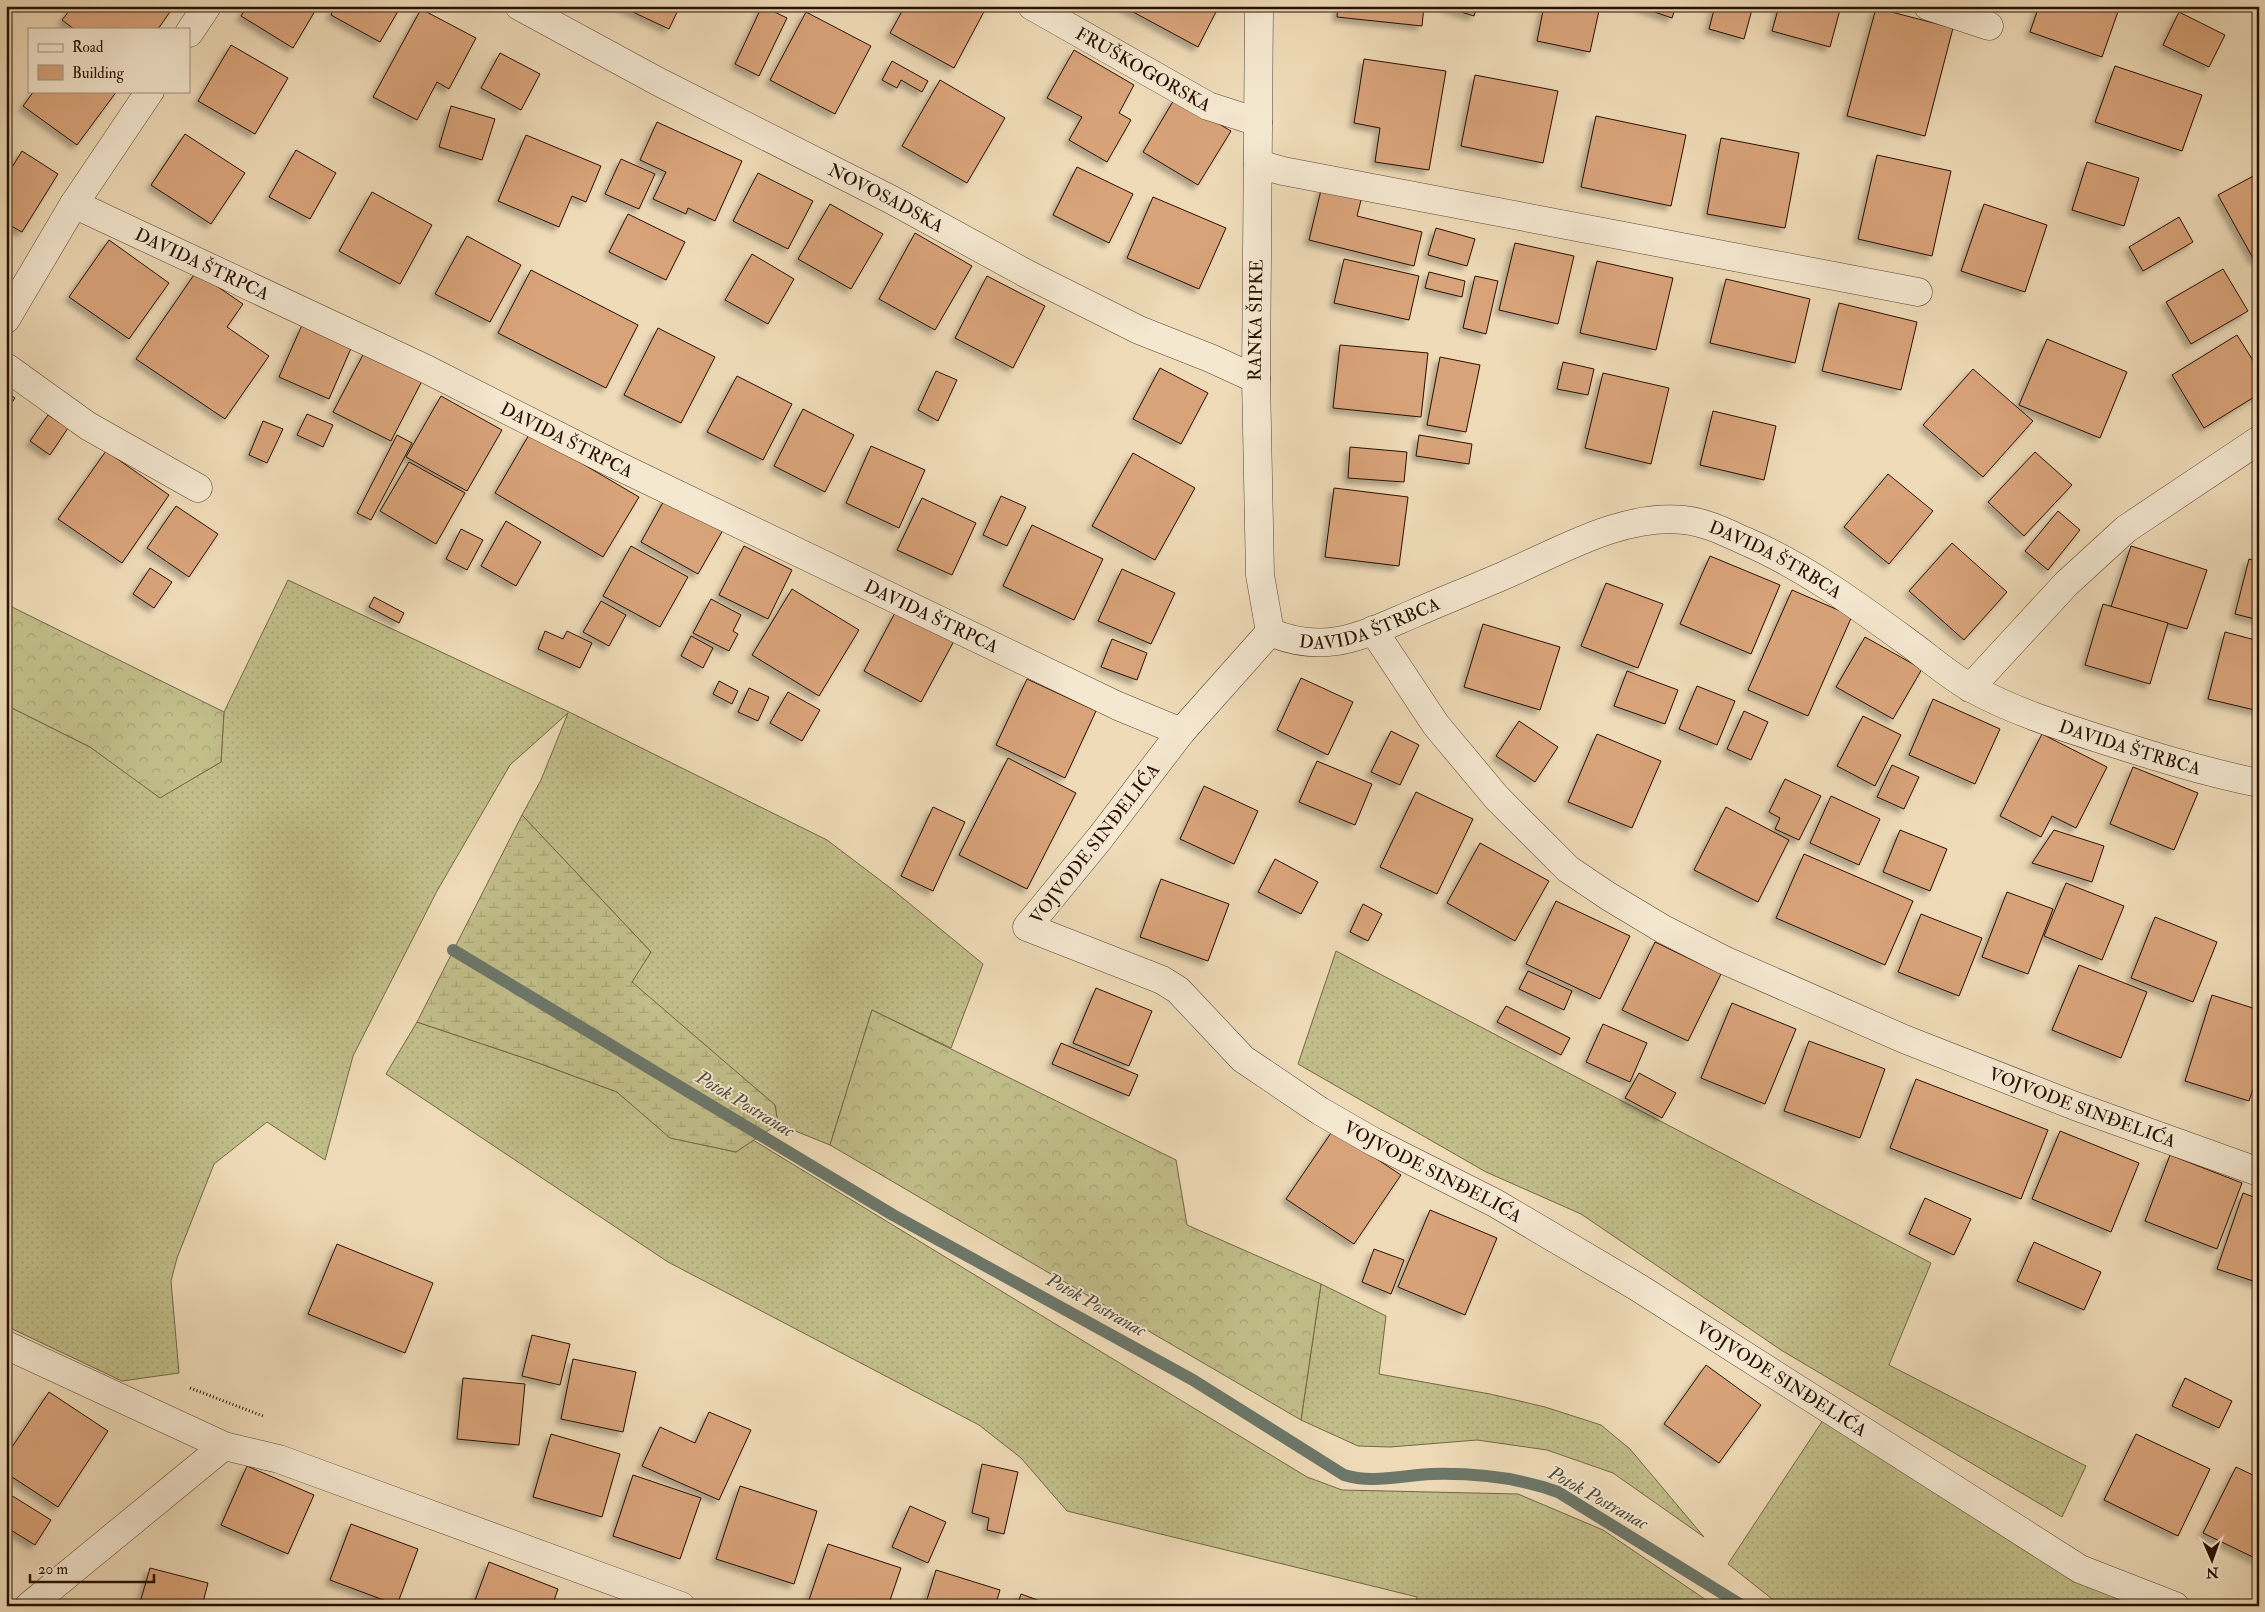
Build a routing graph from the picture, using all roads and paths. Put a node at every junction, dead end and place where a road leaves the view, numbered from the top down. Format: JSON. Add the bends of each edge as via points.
{"nodes":[{"id":1,"x":207,"y":6,"type":"edge"},
{"id":2,"x":519,"y":6,"type":"edge"},
{"id":3,"x":1032,"y":6,"type":"edge"},
{"id":4,"x":1259,"y":6,"type":"edge"},
{"id":5,"x":1928,"y":6,"type":"edge"},
{"id":6,"x":1989,"y":26,"type":"dead end"},
{"id":7,"x":190,"y":32,"type":"edge"},
{"id":8,"x":149,"y":92,"type":"edge"},
{"id":9,"x":1258,"y":122,"type":"junction"},
{"id":10,"x":1258,"y":164,"type":"junction"},
{"id":11,"x":74,"y":204,"type":"junction"},
{"id":12,"x":1918,"y":292,"type":"dead end"},
{"id":13,"x":6,"y":319,"type":"edge"},
{"id":14,"x":6,"y":367,"type":"edge"},
{"id":15,"x":1256,"y":379,"type":"junction"},
{"id":16,"x":2259,"y":440,"type":"edge"},
{"id":17,"x":198,"y":488,"type":"dead end"},
{"id":18,"x":1373,"y":630,"type":"junction"},
{"id":19,"x":1270,"y":632,"type":"junction"},
{"id":20,"x":1970,"y":688,"type":"junction"},
{"id":21,"x":1181,"y":732,"type":"junction"},
{"id":22,"x":2259,"y":783,"type":"edge"},
{"id":23,"x":2259,"y":1172,"type":"edge"},
{"id":24,"x":6,"y":1346,"type":"edge"},
{"id":25,"x":224,"y":1446,"type":"junction"},
{"id":26,"x":30,"y":1606,"type":"edge"},
{"id":27,"x":681,"y":1606,"type":"edge"},
{"id":28,"x":2175,"y":1606,"type":"edge"}],
"edges":[{"from":1,"to":7,"type":"street"},
{"from":2,"to":15,"type":"street","name":"NOVOSADSKA","via":[[1027,274],[1139,330]]},
{"from":3,"to":9,"type":"street","name":"FRUŠKOGORSKA","via":[[1208,106]]},
{"from":4,"to":9,"type":"street","name":"RANKA ŠIPKE"},
{"from":5,"to":6,"type":"street"},
{"from":8,"to":11,"type":"street"},
{"from":9,"to":10,"type":"street","name":"RANKA ŠIPKE"},
{"from":10,"to":12,"type":"street"},
{"from":10,"to":15,"type":"street","name":"RANKA ŠIPKE"},
{"from":11,"to":13,"type":"street"},
{"from":11,"to":21,"type":"street","name":"DAVIDA ŠTRPCA","via":[[426,368],[612,463],[1118,706]]},
{"from":14,"to":17,"type":"street","via":[[88,426]]},
{"from":15,"to":19,"type":"street","name":"RANKA ŠIPKE","via":[[1260,575]]},
{"from":16,"to":20,"type":"street","via":[[2126,529],[2066,584]]},
{"from":18,"to":19,"type":"street","name":"DAVIDA ŠTRBCA","via":[[1323,643],[1303,643]]},
{"from":18,"to":20,"type":"street","name":"DAVIDA ŠTRBCA","via":[[1593,535],[1643,522],[1685,520],[1716,528],[1788,562],[1848,599]]},
{"from":18,"to":23,"type":"street","name":"VOJVODE SINĐELIĆA","via":[[1436,725],[1497,798],[1568,869],[1608,896],[1724,960],[1895,1035],[2075,1106]]},
{"from":19,"to":21,"type":"street","name":"VOJVODE SINĐELIĆA"},
{"from":20,"to":22,"type":"street","name":"DAVIDA ŠTRBCA","via":[[2045,721],[2183,765]]},
{"from":21,"to":28,"type":"street","name":"VOJVODE SINĐELIĆA","via":[[1028,927],[1162,980],[1178,990],[1243,1060],[1320,1111],[1495,1203],[1631,1283],[2080,1569]]},
{"from":24,"to":25,"type":"street"},
{"from":25,"to":26,"type":"street"},
{"from":25,"to":27,"type":"street","via":[[279,1459]]}]}
